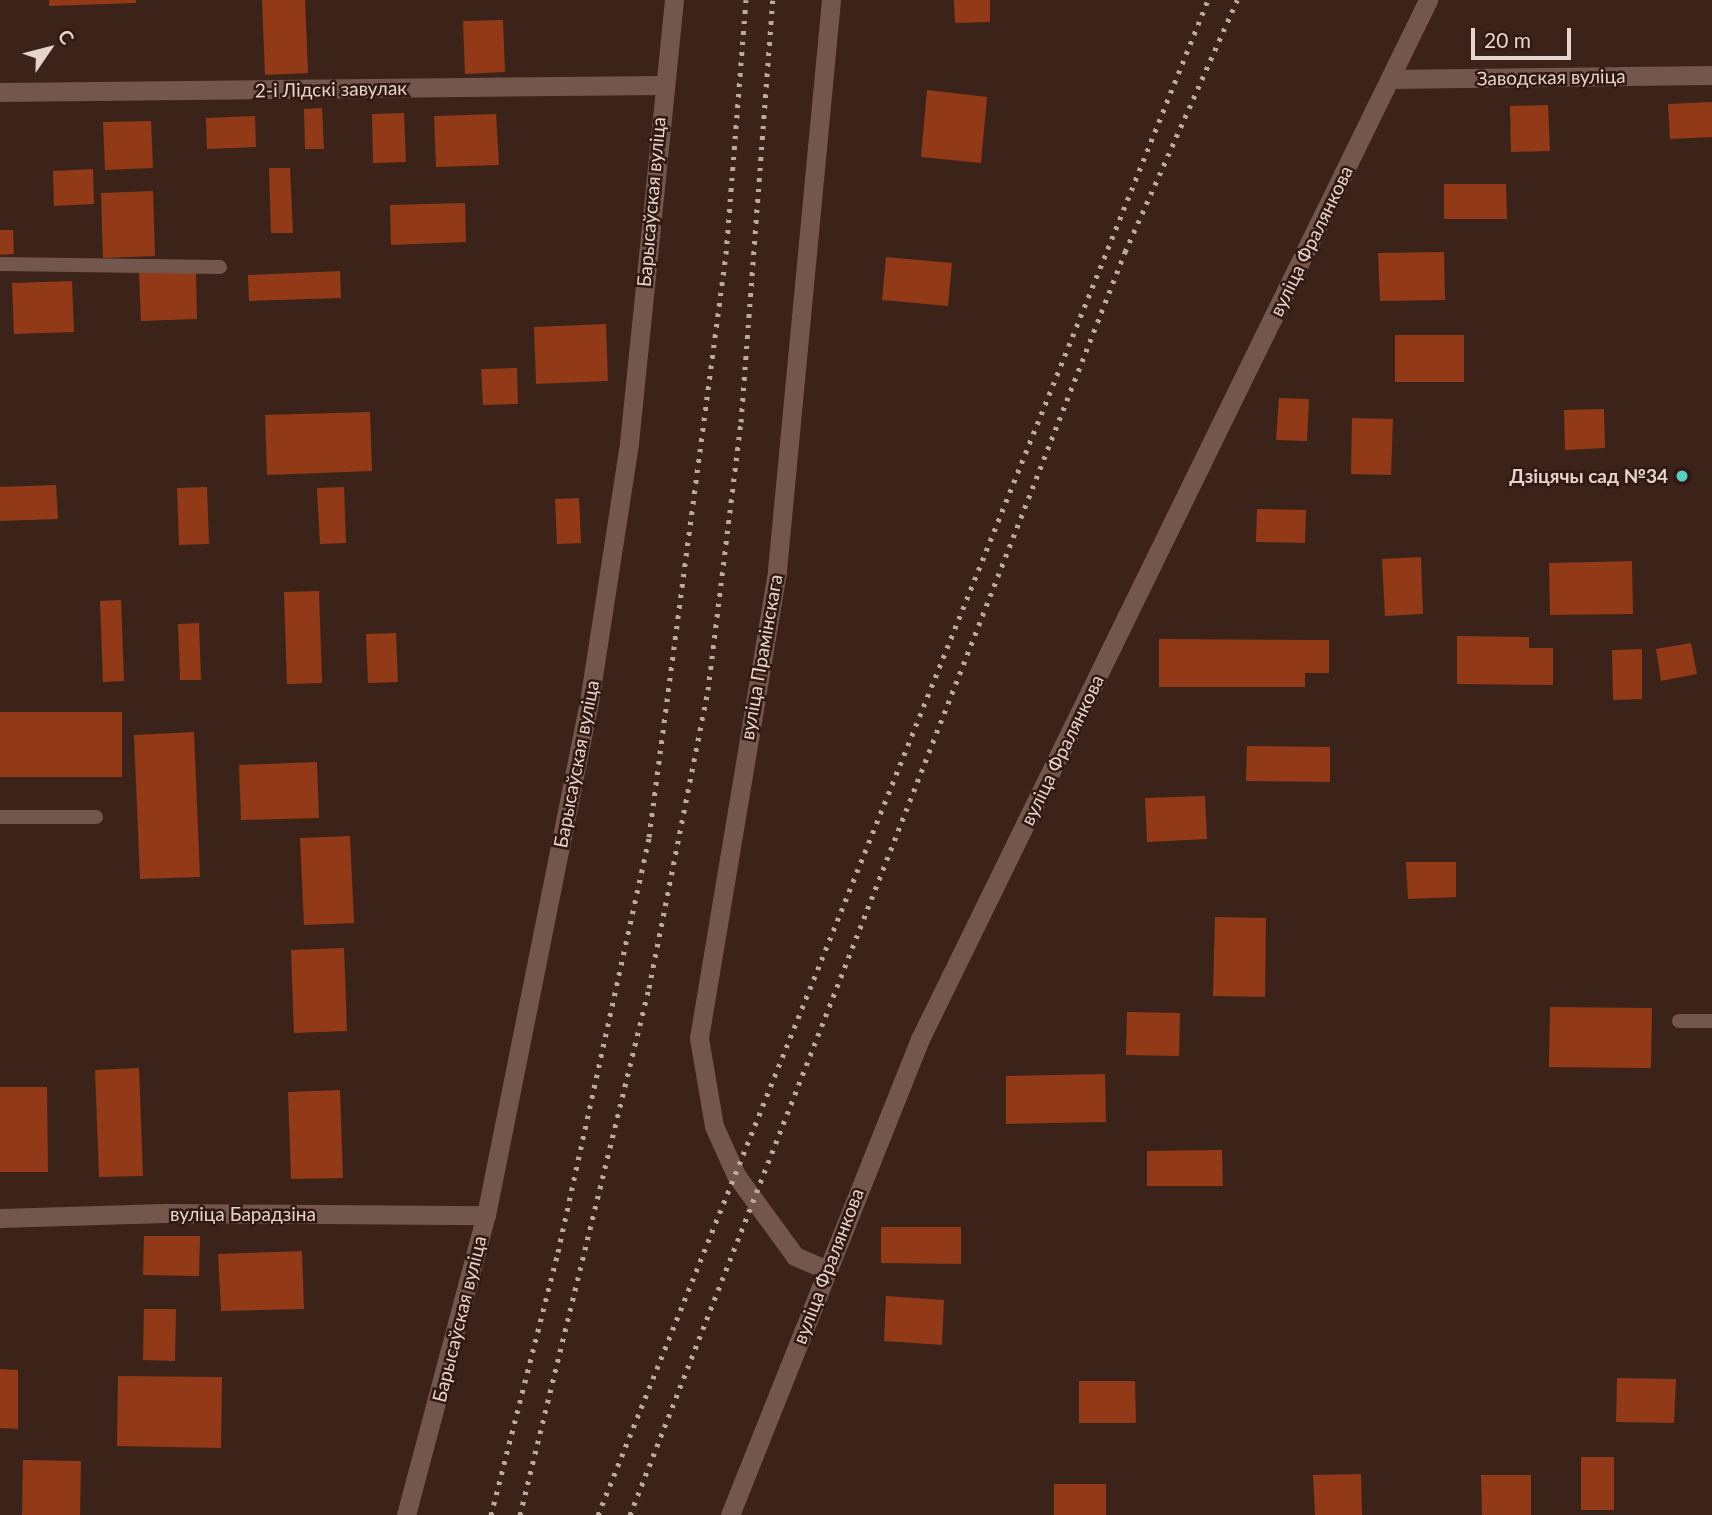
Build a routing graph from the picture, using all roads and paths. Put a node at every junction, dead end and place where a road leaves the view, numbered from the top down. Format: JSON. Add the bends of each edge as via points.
{"nodes":[{"id":1,"x":674,"y":0,"type":"edge"},
{"id":2,"x":831,"y":0,"type":"edge"},
{"id":3,"x":1428,"y":0,"type":"edge"},
{"id":4,"x":1712,"y":75,"type":"edge"},
{"id":5,"x":1390,"y":79,"type":"junction"},
{"id":6,"x":662,"y":85,"type":"junction"},
{"id":7,"x":0,"y":92,"type":"edge"},
{"id":8,"x":0,"y":264,"type":"edge"},
{"id":9,"x":220,"y":267,"type":"dead end"},
{"id":10,"x":0,"y":817,"type":"edge"},
{"id":11,"x":96,"y":817,"type":"dead end"},
{"id":12,"x":1679,"y":1021,"type":"dead end"},
{"id":13,"x":1712,"y":1021,"type":"edge"},
{"id":14,"x":486,"y":1215,"type":"junction"},
{"id":15,"x":0,"y":1217,"type":"edge"},
{"id":16,"x":825,"y":1269,"type":"junction"},
{"id":17,"x":406,"y":1515,"type":"edge"},
{"id":18,"x":730,"y":1515,"type":"edge"}],
"edges":[{"from":1,"to":6,"type":"street","name":"Барысаўская вуліца"},
{"from":2,"to":16,"type":"street","name":"вуліца Прамінскага","via":[[777,570],[699,1038],[714,1126],[736,1175],[795,1256]]},
{"from":3,"to":5,"type":"street","name":"вуліца Фралянкова"},
{"from":4,"to":5,"type":"street","name":"Заводская вуліца"},
{"from":5,"to":16,"type":"street","name":"вуліца Фралянкова","via":[[920,1039]]},
{"from":6,"to":7,"type":"street","name":"2-і Лідскі завулак"},
{"from":6,"to":14,"type":"street","name":"Барысаўская вуліца","via":[[629,443],[591,688]]},
{"from":8,"to":9,"type":"lane"},
{"from":10,"to":11,"type":"lane"},
{"from":12,"to":13,"type":"lane"},
{"from":14,"to":15,"type":"street","name":"вуліца Барадзіна"},
{"from":14,"to":17,"type":"street","name":"Барысаўская вуліца"},
{"from":16,"to":18,"type":"street","name":"вуліца Фралянкова"}]}
